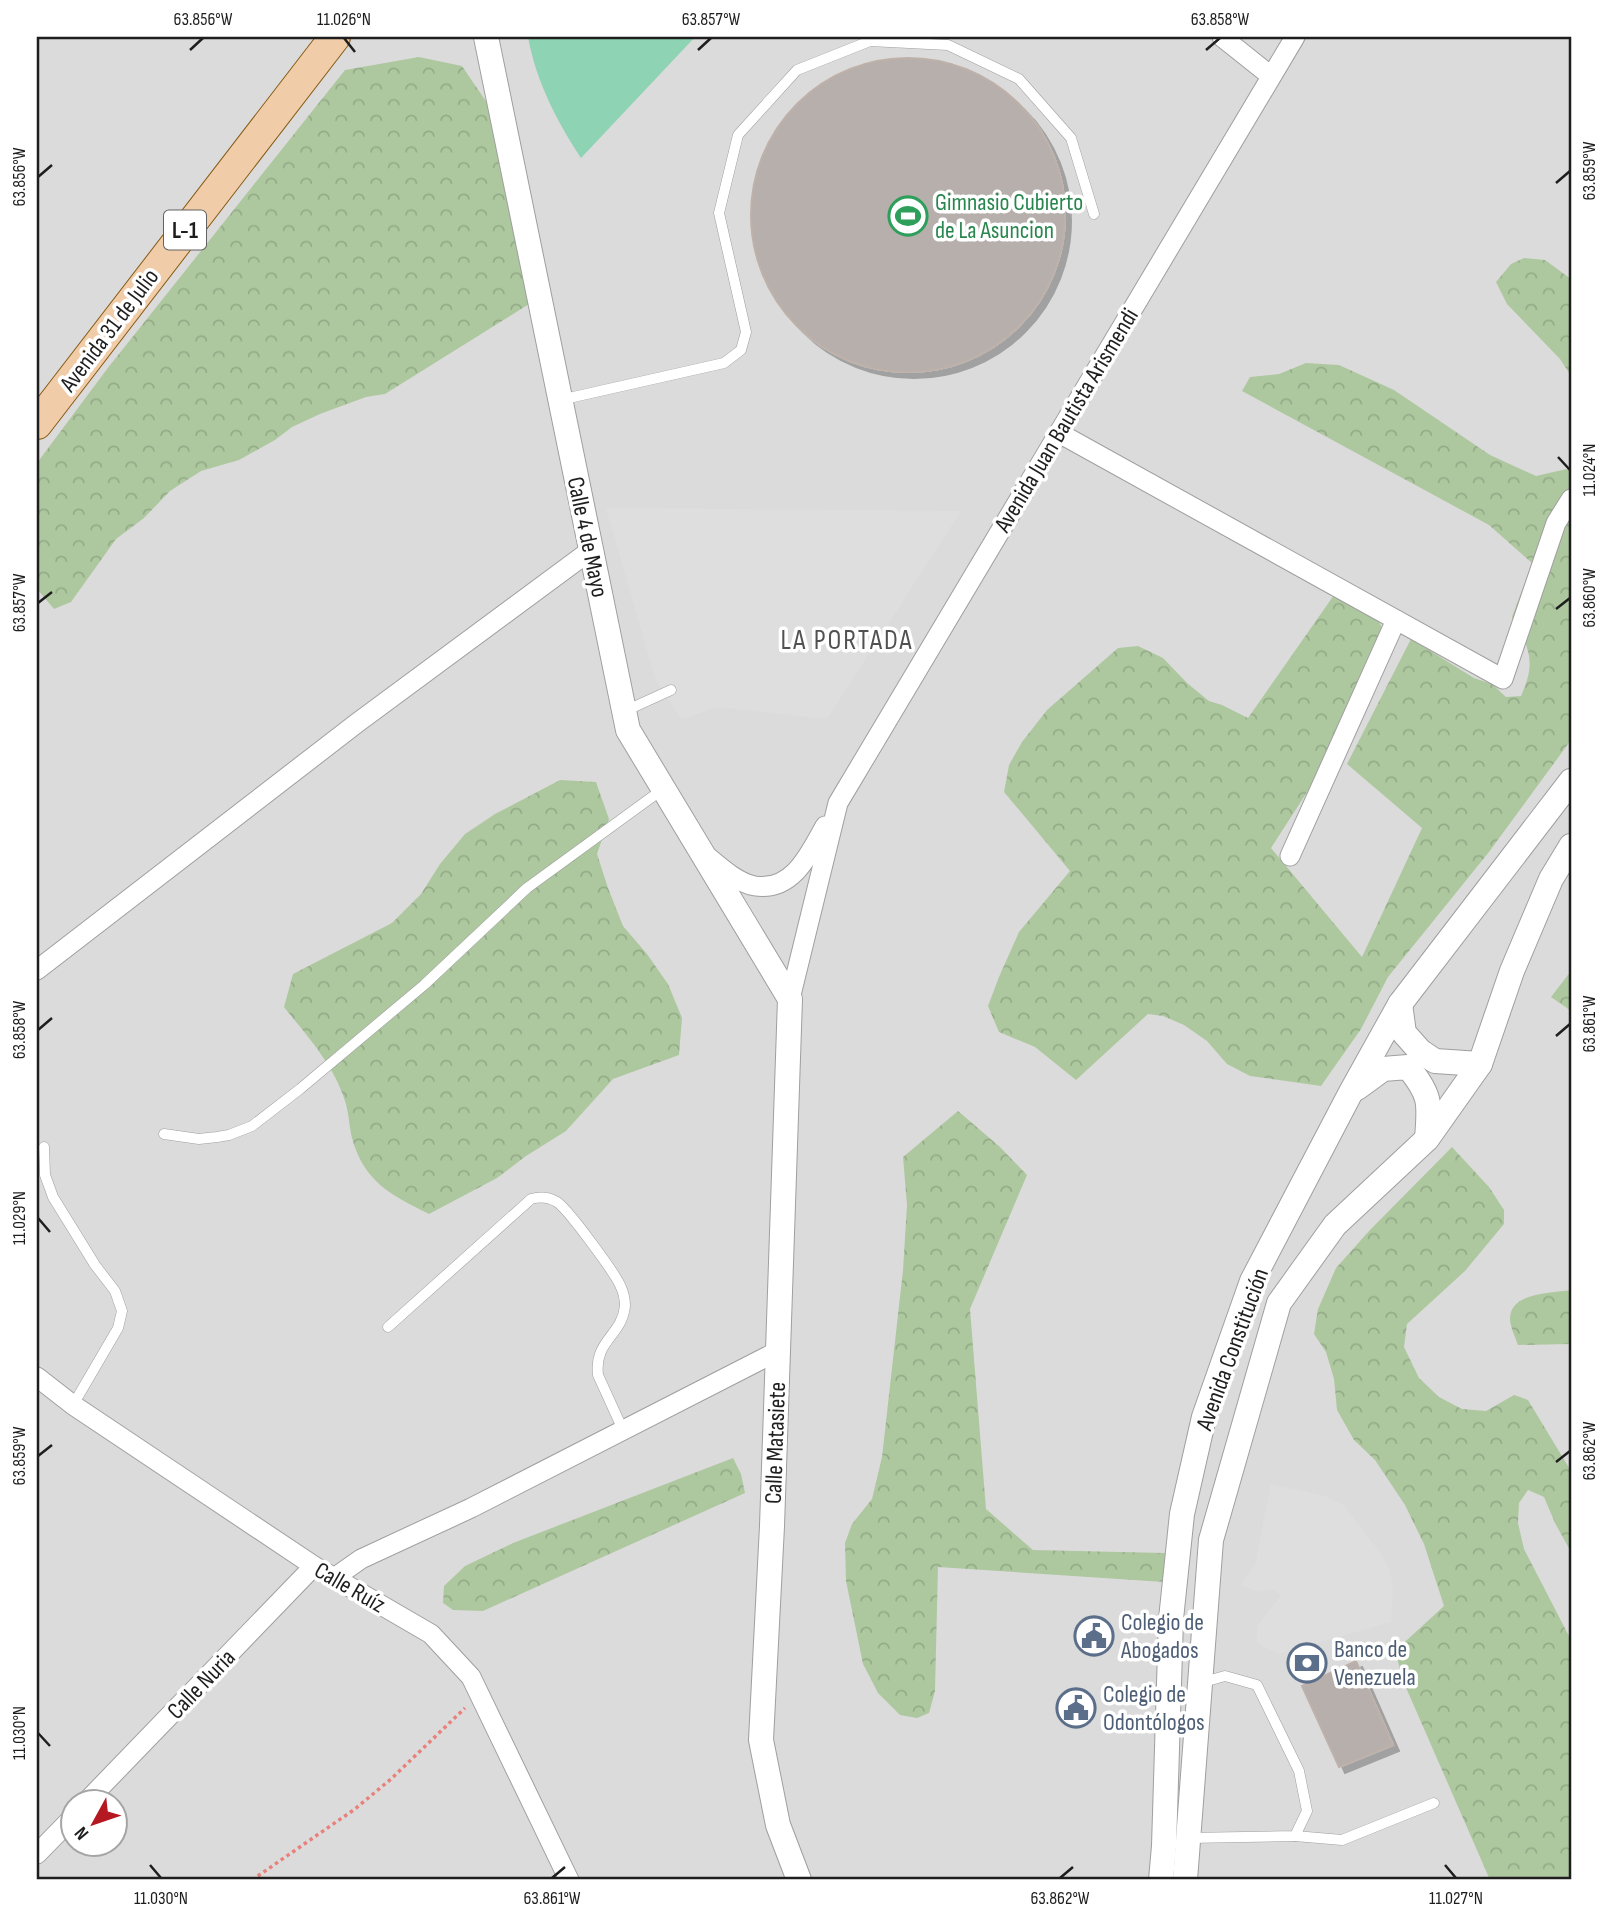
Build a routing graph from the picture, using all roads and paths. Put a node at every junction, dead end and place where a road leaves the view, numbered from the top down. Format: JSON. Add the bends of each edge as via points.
{"nodes":[{"id":1,"x":335,"y":37,"type":"edge"},
{"id":2,"x":486,"y":37,"type":"edge"},
{"id":3,"x":1222,"y":37,"type":"edge"},
{"id":4,"x":1295,"y":37,"type":"edge"},
{"id":5,"x":1271,"y":76,"type":"junction"},
{"id":6,"x":1094,"y":214,"type":"dead end"},
{"id":7,"x":560,"y":400,"type":"junction"},
{"id":8,"x":37,"y":424,"type":"edge"},
{"id":9,"x":1059,"y":433,"type":"junction"},
{"id":10,"x":1571,"y":499,"type":"edge"},
{"id":11,"x":591,"y":550,"type":"junction"},
{"id":12,"x":1396,"y":620,"type":"junction"},
{"id":13,"x":671,"y":690,"type":"dead end"},
{"id":14,"x":624,"y":711,"type":"junction"},
{"id":15,"x":1571,"y":781,"type":"edge"},
{"id":16,"x":663,"y":789,"type":"junction"},
{"id":17,"x":838,"y":803,"type":"junction"},
{"id":18,"x":1571,"y":846,"type":"edge"},
{"id":19,"x":702,"y":853,"type":"junction"},
{"id":20,"x":1290,"y":856,"type":"dead end"},
{"id":21,"x":37,"y":970,"type":"edge"},
{"id":22,"x":790,"y":999,"type":"junction"},
{"id":23,"x":1400,"y":1004,"type":"junction"},
{"id":24,"x":1480,"y":1064,"type":"junction"},
{"id":25,"x":1351,"y":1092,"type":"junction"},
{"id":26,"x":164,"y":1134,"type":"dead end"},
{"id":27,"x":1427,"y":1139,"type":"junction"},
{"id":28,"x":44,"y":1147,"type":"dead end"},
{"id":29,"x":388,"y":1327,"type":"dead end"},
{"id":30,"x":778,"y":1351,"type":"junction"},
{"id":31,"x":37,"y":1377,"type":"edge"},
{"id":32,"x":73,"y":1405,"type":"junction"},
{"id":33,"x":623,"y":1430,"type":"junction"},
{"id":34,"x":314,"y":1566,"type":"junction"},
{"id":35,"x":334,"y":1578,"type":"junction"},
{"id":36,"x":1200,"y":1684,"type":"junction"},
{"id":37,"x":479,"y":1694,"type":"junction"},
{"id":38,"x":101,"y":1787,"type":"edge"},
{"id":39,"x":1434,"y":1803,"type":"dead end"},
{"id":40,"x":60,"y":1830,"type":"edge"},
{"id":41,"x":1295,"y":1836,"type":"junction"},
{"id":42,"x":1187,"y":1838,"type":"junction"},
{"id":43,"x":37,"y":1854,"type":"edge"},
{"id":44,"x":253,"y":1880,"type":"edge"},
{"id":45,"x":569,"y":1880,"type":"edge"},
{"id":46,"x":799,"y":1880,"type":"edge"},
{"id":47,"x":1161,"y":1880,"type":"edge"},
{"id":48,"x":1185,"y":1880,"type":"edge"}],
"edges":[{"from":1,"to":8,"type":"main road","name":"Avenida 31 de Julio","number":"L-1"},
{"from":2,"to":7,"type":"street","name":"Calle 4 de Mayo"},
{"from":3,"to":5,"type":"street"},
{"from":4,"to":5,"type":"street","name":"Avenida Juan Bautista Arismendi"},
{"from":5,"to":9,"type":"street","name":"Avenida Juan Bautista Arismendi"},
{"from":6,"to":7,"type":"lane","via":[[1071,138],[1019,79],[948,45],[870,41],[797,70],[738,135],[719,213],[746,332],[741,350],[724,363]]},
{"from":7,"to":11,"type":"street","name":"Calle 4 de Mayo"},
{"from":9,"to":12,"type":"street"},
{"from":9,"to":17,"type":"street","name":"Avenida Juan Bautista Arismendi"},
{"from":10,"to":12,"type":"street","via":[[1556,523],[1503,679]]},
{"from":11,"to":14,"type":"street","name":"Calle 4 de Mayo"},
{"from":11,"to":21,"type":"street","via":[[357,723]]},
{"from":12,"to":20,"type":"street"},
{"from":13,"to":14,"type":"lane"},
{"from":14,"to":16,"type":"street","name":"Calle 4 de Mayo","via":[[628,730]]},
{"from":15,"to":23,"type":"street","name":"Avenida Constitución"},
{"from":16,"to":19,"type":"street","name":"Calle 4 de Mayo"},
{"from":16,"to":26,"type":"lane","via":[[527,888],[424,985],[252,1126],[217,1138]]},
{"from":17,"to":19,"type":"street","name":"Avenida Juan Bautista Arismendi","via":[[805,861],[790,878],[769,886],[754,886]]},
{"from":17,"to":22,"type":"street","name":"Avenida Juan Bautista Arismendi"},
{"from":18,"to":24,"type":"street","name":"Avenida Constitución","via":[[1551,879],[1512,971]]},
{"from":19,"to":22,"type":"street","name":"Calle 4 de Mayo"},
{"from":22,"to":30,"type":"street","name":"Calle Matasiete"},
{"from":23,"to":24,"type":"street","via":[[1404,1032],[1420,1051],[1435,1061]]},
{"from":23,"to":25,"type":"street","name":"Avenida Constitución"},
{"from":24,"to":27,"type":"street","name":"Avenida Constitución"},
{"from":25,"to":27,"type":"street","via":[[1383,1069],[1408,1067],[1430,1104]]},
{"from":25,"to":47,"type":"street","name":"Avenida Constitución","via":[[1252,1281],[1205,1416],[1182,1514],[1171,1619]]},
{"from":27,"to":36,"type":"street","name":"Avenida Constitución","via":[[1335,1225],[1279,1303],[1211,1540]]},
{"from":28,"to":32,"type":"lane","via":[[45,1175],[53,1197],[115,1291],[122,1311],[118,1328]]},
{"from":29,"to":33,"type":"lane","via":[[531,1199],[549,1198],[562,1206],[623,1292],[623,1314],[601,1348],[597,1366]]},
{"from":30,"to":33,"type":"street"},
{"from":30,"to":46,"type":"street","name":"Calle Matasiete","via":[[761,1740],[778,1825]]},
{"from":31,"to":32,"type":"street","name":"Calle Ruíz"},
{"from":32,"to":34,"type":"street","name":"Calle Ruíz"},
{"from":33,"to":35,"type":"street","via":[[360,1559]]},
{"from":34,"to":35,"type":"street","name":"Calle Ruíz"},
{"from":34,"to":38,"type":"street","name":"Calle Nuria"},
{"from":35,"to":37,"type":"street","name":"Calle Ruíz","via":[[431,1634],[471,1677]]},
{"from":36,"to":41,"type":"lane","via":[[1224,1676],[1257,1685],[1299,1772],[1307,1811]]},
{"from":36,"to":42,"type":"street","name":"Avenida Constitución"},
{"from":37,"to":44,"type":"path","via":[[355,1810]]},
{"from":37,"to":45,"type":"street","name":"Calle Ruíz"},
{"from":39,"to":41,"type":"lane","via":[[1342,1840]]},
{"from":40,"to":43,"type":"street"},
{"from":41,"to":42,"type":"lane"},
{"from":42,"to":48,"type":"street","name":"Avenida Constitución"}]}
